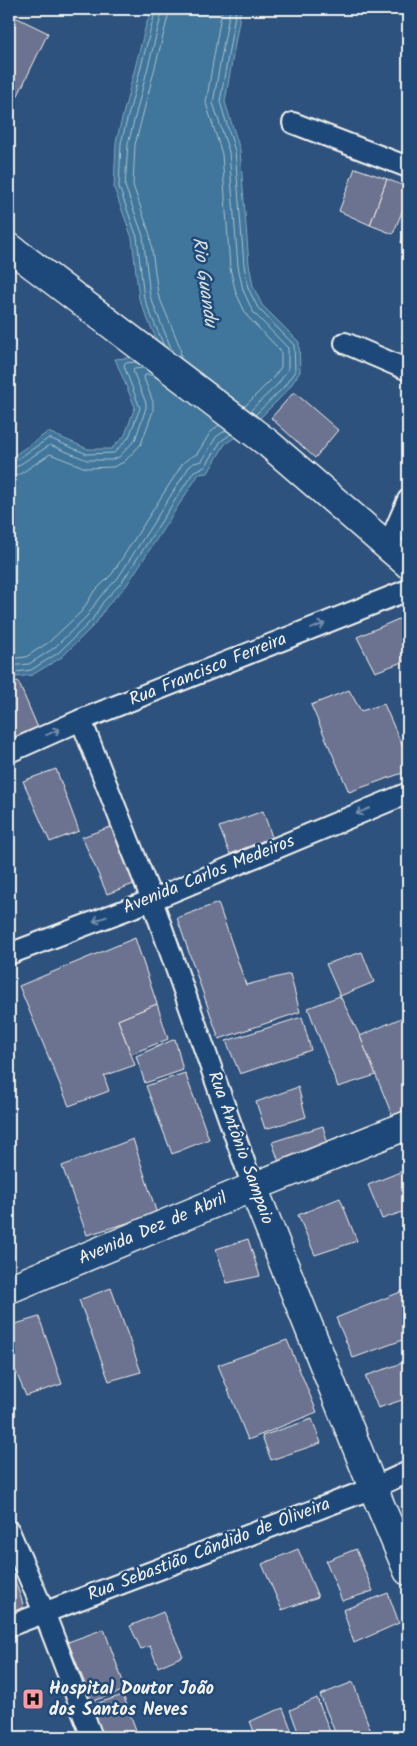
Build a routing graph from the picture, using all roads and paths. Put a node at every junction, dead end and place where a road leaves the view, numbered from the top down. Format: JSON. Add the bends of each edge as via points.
{"nodes":[{"id":1,"x":293,"y":123,"type":"dead end"},
{"id":2,"x":408,"y":167,"type":"edge"},
{"id":3,"x":9,"y":247,"type":"edge"},
{"id":4,"x":345,"y":343,"type":"dead end"},
{"id":5,"x":408,"y":370,"type":"edge"},
{"id":6,"x":408,"y":500,"type":"edge"},
{"id":7,"x":388,"y":546,"type":"junction"},
{"id":8,"x":408,"y":564,"type":"edge"},
{"id":9,"x":408,"y":590,"type":"edge"},
{"id":10,"x":81,"y":720,"type":"junction"},
{"id":11,"x":9,"y":752,"type":"edge"},
{"id":12,"x":408,"y":793,"type":"edge"},
{"id":13,"x":152,"y":900,"type":"junction"},
{"id":14,"x":9,"y":954,"type":"edge"},
{"id":15,"x":408,"y":1125,"type":"edge"},
{"id":16,"x":253,"y":1187,"type":"junction"},
{"id":17,"x":9,"y":1289,"type":"edge"},
{"id":18,"x":408,"y":1472,"type":"edge"},
{"id":19,"x":373,"y":1488,"type":"junction"},
{"id":20,"x":9,"y":1530,"type":"edge"},
{"id":21,"x":408,"y":1571,"type":"edge"},
{"id":22,"x":44,"y":1612,"type":"junction"},
{"id":23,"x":9,"y":1626,"type":"edge"},
{"id":24,"x":92,"y":1737,"type":"edge"}],
"edges":[{"from":1,"to":2,"type":"street"},
{"from":3,"to":7,"type":"street","via":[[269,444]]},
{"from":4,"to":5,"type":"street"},
{"from":6,"to":7,"type":"street"},
{"from":7,"to":8,"type":"street"},
{"from":10,"to":9,"type":"street","name":"Rua Francisco Ferreira","one_way":true},
{"from":11,"to":10,"type":"street","name":"Rua Francisco Ferreira","one_way":true},
{"from":10,"to":13,"type":"street","name":"Rua Antônio Sampaio"},
{"from":12,"to":13,"type":"street","name":"Avenida Carlos Medeiros","one_way":true},
{"from":13,"to":14,"type":"street","name":"Avenida Carlos Medeiros","one_way":true},
{"from":13,"to":16,"type":"street","name":"Rua Antônio Sampaio"},
{"from":15,"to":16,"type":"street","name":"Avenida Dez de Abril"},
{"from":16,"to":17,"type":"street","name":"Avenida Dez de Abril"},
{"from":16,"to":19,"type":"street","name":"Rua Antônio Sampaio"},
{"from":18,"to":19,"type":"street","name":"Rua Sebastião Cândido de Oliveira"},
{"from":19,"to":21,"type":"street","name":"Rua Antônio Sampaio"},
{"from":19,"to":22,"type":"street","name":"Rua Sebastião Cândido de Oliveira"},
{"from":20,"to":22,"type":"street"},
{"from":22,"to":23,"type":"street","name":"Rua Sebastião Cândido de Oliveira"},
{"from":22,"to":24,"type":"street"}]}
